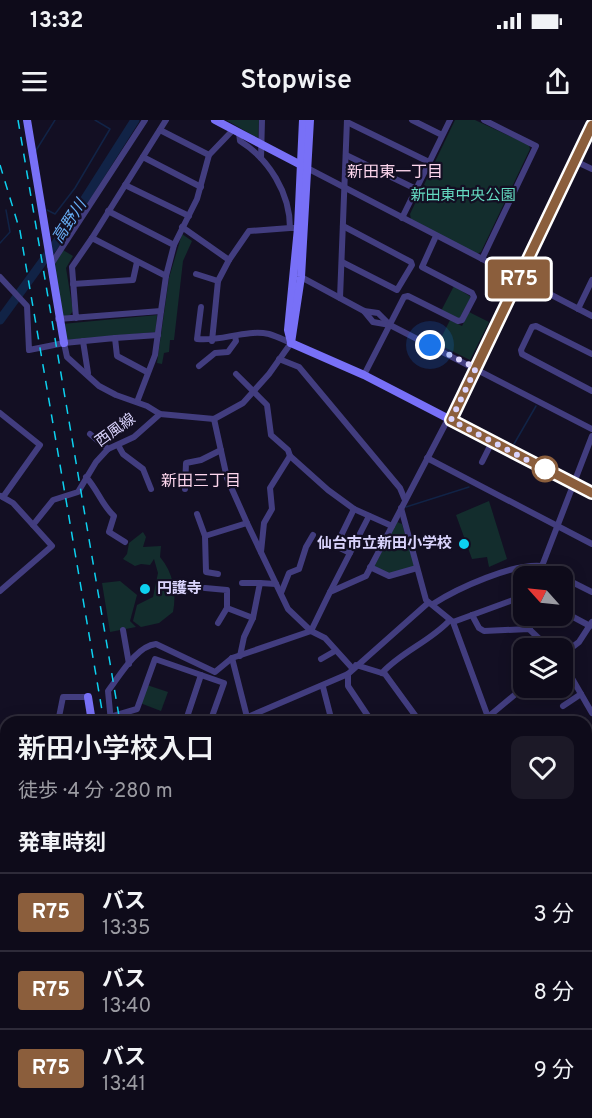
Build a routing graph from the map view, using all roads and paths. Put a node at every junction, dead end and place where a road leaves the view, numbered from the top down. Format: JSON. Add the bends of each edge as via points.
{"nodes":[{"id":1,"x":27,"y":120,"type":"edge"},
{"id":2,"x":145,"y":120,"type":"edge"},
{"id":3,"x":166,"y":120,"type":"edge"},
{"id":4,"x":214,"y":120,"type":"edge"},
{"id":5,"x":262,"y":120,"type":"edge"},
{"id":6,"x":303,"y":120,"type":"edge"},
{"id":7,"x":310,"y":120,"type":"edge"},
{"id":8,"x":412,"y":120,"type":"edge"},
{"id":9,"x":450,"y":120,"type":"edge"},
{"id":10,"x":484,"y":120,"type":"edge"},
{"id":11,"x":347,"y":121,"type":"edge"},
{"id":12,"x":591,"y":122,"type":"edge"},
{"id":13,"x":160,"y":130,"type":"junction"},
{"id":14,"x":236,"y":131,"type":"junction"},
{"id":15,"x":442,"y":135,"type":"junction"},
{"id":16,"x":262,"y":144,"type":"junction"},
{"id":17,"x":208,"y":155,"type":"junction"},
{"id":18,"x":346,"y":155,"type":"junction"},
{"id":19,"x":142,"y":157,"type":"junction"},
{"id":20,"x":261,"y":158,"type":"junction"},
{"id":21,"x":575,"y":161,"type":"junction"},
{"id":22,"x":429,"y":162,"type":"junction"},
{"id":23,"x":305,"y":167,"type":"junction"},
{"id":24,"x":592,"y":169,"type":"edge"},
{"id":25,"x":125,"y":185,"type":"junction"},
{"id":26,"x":201,"y":188,"type":"junction"},
{"id":27,"x":344,"y":188,"type":"junction"},
{"id":28,"x":416,"y":189,"type":"junction"},
{"id":29,"x":108,"y":211,"type":"junction"},
{"id":30,"x":189,"y":216,"type":"junction"},
{"id":31,"x":402,"y":218,"type":"junction"},
{"id":32,"x":343,"y":226,"type":"junction"},
{"id":33,"x":182,"y":227,"type":"junction"},
{"id":34,"x":294,"y":228,"type":"junction"},
{"id":35,"x":436,"y":236,"type":"junction"},
{"id":36,"x":92,"y":238,"type":"junction"},
{"id":37,"x":174,"y":245,"type":"junction"},
{"id":38,"x":229,"y":260,"type":"junction"},
{"id":39,"x":482,"y":260,"type":"junction"},
{"id":40,"x":137,"y":262,"type":"junction"},
{"id":41,"x":342,"y":262,"type":"junction"},
{"id":42,"x":50,"y":265,"type":"junction"},
{"id":43,"x":196,"y":274,"type":"dead end"},
{"id":44,"x":166,"y":276,"type":"junction"},
{"id":45,"x":301,"y":277,"type":"junction"},
{"id":46,"x":519,"y":278,"type":"junction"},
{"id":47,"x":1,"y":280,"type":"edge"},
{"id":48,"x":592,"y":280,"type":"edge"},
{"id":49,"x":218,"y":281,"type":"junction"},
{"id":50,"x":73,"y":284,"type":"junction"},
{"id":51,"x":340,"y":298,"type":"junction"},
{"id":52,"x":201,"y":307,"type":"dead end"},
{"id":53,"x":578,"y":309,"type":"junction"},
{"id":54,"x":161,"y":311,"type":"junction"},
{"id":55,"x":592,"y":316,"type":"edge"},
{"id":56,"x":76,"y":318,"type":"junction"},
{"id":57,"x":58,"y":319,"type":"junction"},
{"id":58,"x":390,"y":325,"type":"junction"},
{"id":59,"x":158,"y":335,"type":"junction"},
{"id":60,"x":235,"y":336,"type":"junction"},
{"id":61,"x":115,"y":338,"type":"junction"},
{"id":62,"x":83,"y":341,"type":"junction"},
{"id":63,"x":212,"y":341,"type":"junction"},
{"id":64,"x":64,"y":343,"type":"junction"},
{"id":65,"x":291,"y":343,"type":"junction"},
{"id":66,"x":592,"y":354,"type":"edge"},
{"id":67,"x":279,"y":359,"type":"junction"},
{"id":68,"x":199,"y":366,"type":"dead end"},
{"id":69,"x":476,"y":368,"type":"junction"},
{"id":70,"x":147,"y":372,"type":"junction"},
{"id":71,"x":88,"y":374,"type":"junction"},
{"id":72,"x":236,"y":374,"type":"dead end"},
{"id":73,"x":364,"y":375,"type":"junction"},
{"id":74,"x":255,"y":390,"type":"junction"},
{"id":75,"x":592,"y":391,"type":"edge"},
{"id":76,"x":137,"y":402,"type":"junction"},
{"id":77,"x":0,"y":413,"type":"edge"},
{"id":78,"x":160,"y":414,"type":"junction"},
{"id":79,"x":214,"y":419,"type":"junction"},
{"id":80,"x":449,"y":419,"type":"junction"},
{"id":81,"x":592,"y":429,"type":"edge"},
{"id":82,"x":90,"y":434,"type":"dead end"},
{"id":83,"x":592,"y":436,"type":"edge"},
{"id":84,"x":492,"y":442,"type":"junction"},
{"id":85,"x":118,"y":445,"type":"junction"},
{"id":86,"x":108,"y":449,"type":"junction"},
{"id":87,"x":221,"y":450,"type":"junction"},
{"id":88,"x":290,"y":456,"type":"junction"},
{"id":89,"x":427,"y":458,"type":"junction"},
{"id":90,"x":482,"y":462,"type":"dead end"},
{"id":91,"x":177,"y":463,"type":"dead end"},
{"id":92,"x":186,"y":463,"type":"junction"},
{"id":93,"x":86,"y":477,"type":"junction"},
{"id":94,"x":573,"y":484,"type":"junction"},
{"id":95,"x":151,"y":489,"type":"dead end"},
{"id":96,"x":185,"y":489,"type":"dead end"},
{"id":97,"x":592,"y":493,"type":"edge"},
{"id":98,"x":2,"y":496,"type":"edge"},
{"id":99,"x":405,"y":500,"type":"junction"},
{"id":100,"x":402,"y":508,"type":"junction"},
{"id":101,"x":354,"y":509,"type":"junction"},
{"id":102,"x":197,"y":514,"type":"dead end"},
{"id":103,"x":369,"y":516,"type":"junction"},
{"id":104,"x":247,"y":523,"type":"junction"},
{"id":105,"x":33,"y":525,"type":"junction"},
{"id":106,"x":392,"y":526,"type":"junction"},
{"id":107,"x":558,"y":526,"type":"junction"},
{"id":108,"x":313,"y":535,"type":"dead end"},
{"id":109,"x":205,"y":536,"type":"junction"},
{"id":110,"x":125,"y":542,"type":"dead end"},
{"id":111,"x":592,"y":544,"type":"edge"},
{"id":112,"x":261,"y":552,"type":"junction"},
{"id":113,"x":350,"y":553,"type":"junction"},
{"id":114,"x":525,"y":566,"type":"edge"},
{"id":115,"x":542,"y":566,"type":"joint"},
{"id":116,"x":370,"y":567,"type":"junction"},
{"id":117,"x":417,"y":568,"type":"junction"},
{"id":118,"x":513,"y":571,"type":"edge"},
{"id":119,"x":218,"y":574,"type":"dead end"},
{"id":120,"x":573,"y":582,"type":"edge"},
{"id":121,"x":242,"y":583,"type":"dead end"},
{"id":122,"x":260,"y":583,"type":"junction"},
{"id":123,"x":276,"y":584,"type":"junction"},
{"id":124,"x":205,"y":588,"type":"dead end"},
{"id":125,"x":0,"y":591,"type":"edge"},
{"id":126,"x":330,"y":592,"type":"junction"},
{"id":127,"x":592,"y":592,"type":"edge"},
{"id":128,"x":281,"y":593,"type":"junction"},
{"id":129,"x":513,"y":600,"type":"edge"},
{"id":130,"x":430,"y":604,"type":"junction"},
{"id":131,"x":227,"y":608,"type":"junction"},
{"id":132,"x":472,"y":615,"type":"junction"},
{"id":133,"x":573,"y":616,"type":"edge"},
{"id":134,"x":253,"y":618,"type":"junction"},
{"id":135,"x":451,"y":622,"type":"junction"},
{"id":136,"x":218,"y":623,"type":"dead end"},
{"id":137,"x":591,"y":624,"type":"edge"},
{"id":138,"x":531,"y":626,"type":"edge"},
{"id":139,"x":529,"y":629,"type":"junction"},
{"id":140,"x":123,"y":630,"type":"dead end"},
{"id":141,"x":311,"y":632,"type":"junction"},
{"id":142,"x":538,"y":638,"type":"edge"},
{"id":143,"x":573,"y":647,"type":"edge"},
{"id":144,"x":335,"y":651,"type":"junction"},
{"id":145,"x":240,"y":656,"type":"junction"},
{"id":146,"x":232,"y":658,"type":"junction"},
{"id":147,"x":321,"y":659,"type":"dead end"},
{"id":148,"x":129,"y":664,"type":"junction"},
{"id":149,"x":352,"y":670,"type":"junction"},
{"id":150,"x":382,"y":673,"type":"junction"},
{"id":151,"x":201,"y":675,"type":"junction"},
{"id":152,"x":573,"y":680,"type":"edge"},
{"id":153,"x":323,"y":687,"type":"junction"},
{"id":154,"x":581,"y":694,"type":"junction"},
{"id":155,"x":513,"y":696,"type":"edge"},
{"id":156,"x":88,"y":697,"type":"joint"},
{"id":157,"x":563,"y":706,"type":"dead end"},
{"id":158,"x":592,"y":713,"type":"edge"},
{"id":159,"x":59,"y":716,"type":"edge"},
{"id":160,"x":91,"y":716,"type":"edge"},
{"id":161,"x":111,"y":716,"type":"edge"},
{"id":162,"x":119,"y":716,"type":"edge"},
{"id":163,"x":187,"y":716,"type":"edge"},
{"id":164,"x":212,"y":716,"type":"edge"},
{"id":165,"x":247,"y":716,"type":"edge"},
{"id":166,"x":250,"y":716,"type":"edge"},
{"id":167,"x":330,"y":716,"type":"edge"},
{"id":168,"x":368,"y":716,"type":"edge"},
{"id":169,"x":415,"y":716,"type":"edge"},
{"id":170,"x":483,"y":716,"type":"edge"},
{"id":171,"x":489,"y":716,"type":"edge"}],
"edges":[{"from":1,"to":42,"type":"street"},
{"from":2,"to":42,"type":"street"},
{"from":3,"to":13,"type":"street"},
{"from":4,"to":14,"type":"street"},
{"from":5,"to":16,"type":"street"},
{"from":6,"to":23,"type":"street"},
{"from":7,"to":23,"type":"street"},
{"from":8,"to":15,"type":"street"},
{"from":9,"to":15,"type":"street"},
{"from":10,"to":39,"type":"street","via":[[536,146]]},
{"from":11,"to":18,"type":"street"},
{"from":11,"to":22,"type":"street"},
{"from":12,"to":21,"type":"street"},
{"from":13,"to":17,"type":"street"},
{"from":13,"to":19,"type":"street"},
{"from":14,"to":16,"type":"street"},
{"from":14,"to":17,"type":"street"},
{"from":14,"to":20,"type":"street","via":[[240,141]]},
{"from":15,"to":22,"type":"street"},
{"from":16,"to":20,"type":"street"},
{"from":16,"to":23,"type":"street"},
{"from":17,"to":26,"type":"street"},
{"from":18,"to":27,"type":"street"},
{"from":18,"to":28,"type":"street"},
{"from":19,"to":25,"type":"street"},
{"from":19,"to":26,"type":"street"},
{"from":20,"to":34,"type":"street","via":[[285,196]]},
{"from":21,"to":24,"type":"street"},
{"from":21,"to":46,"type":"street"},
{"from":22,"to":28,"type":"street"},
{"from":23,"to":27,"type":"street"},
{"from":23,"to":34,"type":"street"},
{"from":23,"to":45,"type":"street"},
{"from":25,"to":29,"type":"street"},
{"from":25,"to":30,"type":"street"},
{"from":26,"to":30,"type":"street"},
{"from":27,"to":31,"type":"street"},
{"from":27,"to":32,"type":"street"},
{"from":28,"to":31,"type":"street"},
{"from":29,"to":36,"type":"street"},
{"from":29,"to":37,"type":"street"},
{"from":30,"to":33,"type":"street"},
{"from":31,"to":35,"type":"street"},
{"from":32,"to":41,"type":"street"},
{"from":32,"to":41,"type":"street","via":[[412,265],[397,290]]},
{"from":33,"to":37,"type":"street"},
{"from":33,"to":38,"type":"street"},
{"from":34,"to":38,"type":"street","via":[[249,231]]},
{"from":34,"to":65,"type":"street","via":[[288,330]]},
{"from":35,"to":39,"type":"street"},
{"from":35,"to":58,"type":"street","via":[[422,267],[474,297],[458,321],[404,297]]},
{"from":36,"to":40,"type":"street"},
{"from":36,"to":50,"type":"street","via":[[72,267]]},
{"from":37,"to":44,"type":"street"},
{"from":38,"to":49,"type":"street"},
{"from":39,"to":46,"type":"street"},
{"from":40,"to":44,"type":"street"},
{"from":40,"to":50,"type":"street","via":[[134,280]]},
{"from":41,"to":51,"type":"street"},
{"from":42,"to":57,"type":"street"},
{"from":43,"to":49,"type":"street"},
{"from":44,"to":54,"type":"street"},
{"from":45,"to":51,"type":"street"},
{"from":45,"to":65,"type":"street"},
{"from":46,"to":53,"type":"street"},
{"from":46,"to":69,"type":"street"},
{"from":47,"to":64,"type":"street","via":[[29,312],[29,350]]},
{"from":48,"to":53,"type":"street"},
{"from":49,"to":63,"type":"street"},
{"from":50,"to":56,"type":"street"},
{"from":51,"to":58,"type":"street","via":[[364,311],[373,322]]},
{"from":52,"to":63,"type":"street","via":[[197,339]]},
{"from":53,"to":55,"type":"street"},
{"from":54,"to":56,"type":"street"},
{"from":54,"to":59,"type":"street"},
{"from":56,"to":57,"type":"street"},
{"from":57,"to":64,"type":"street"},
{"from":58,"to":69,"type":"street"},
{"from":58,"to":73,"type":"street"},
{"from":59,"to":61,"type":"street"},
{"from":59,"to":70,"type":"street"},
{"from":60,"to":63,"type":"street"},
{"from":60,"to":65,"type":"street","via":[[268,334]]},
{"from":60,"to":68,"type":"street","via":[[228,352],[215,353]]},
{"from":61,"to":62,"type":"street"},
{"from":61,"to":70,"type":"street","via":[[117,356]]},
{"from":62,"to":64,"type":"street"},
{"from":62,"to":71,"type":"street"},
{"from":64,"to":71,"type":"street","via":[[66,357]]},
{"from":65,"to":67,"type":"street"},
{"from":65,"to":73,"type":"street"},
{"from":66,"to":75,"type":"street","via":[[536,326],[521,350]]},
{"from":67,"to":74,"type":"street"},
{"from":67,"to":99,"type":"street","via":[[299,367],[400,488]]},
{"from":69,"to":80,"type":"street"},
{"from":69,"to":81,"type":"street"},
{"from":70,"to":76,"type":"street"},
{"from":71,"to":76,"type":"street","via":[[108,390]]},
{"from":72,"to":74,"type":"street"},
{"from":73,"to":80,"type":"street"},
{"from":74,"to":79,"type":"street","via":[[243,403]]},
{"from":74,"to":88,"type":"street","via":[[267,405],[271,435]]},
{"from":76,"to":78,"type":"street"},
{"from":77,"to":98,"type":"street","via":[[40,445]]},
{"from":78,"to":79,"type":"street"},
{"from":78,"to":85,"type":"street","name":"西風線","via":[[134,437]]},
{"from":79,"to":87,"type":"street"},
{"from":80,"to":84,"type":"street"},
{"from":80,"to":89,"type":"street"},
{"from":82,"to":86,"type":"street"},
{"from":83,"to":94,"type":"street"},
{"from":84,"to":90,"type":"street"},
{"from":84,"to":94,"type":"street"},
{"from":85,"to":86,"type":"street","name":"西風線"},
{"from":85,"to":95,"type":"street","via":[[123,454],[143,469]]},
{"from":86,"to":93,"type":"street","name":"西風線"},
{"from":87,"to":92,"type":"street"},
{"from":87,"to":104,"type":"street","via":[[227,478]]},
{"from":88,"to":101,"type":"street"},
{"from":88,"to":112,"type":"street","via":[[270,488],[272,510],[264,523]]},
{"from":89,"to":99,"type":"street"},
{"from":89,"to":107,"type":"street"},
{"from":91,"to":92,"type":"street"},
{"from":92,"to":96,"type":"street"},
{"from":93,"to":105,"type":"street","name":"西風線","via":[[78,492],[53,500]]},
{"from":93,"to":110,"type":"street","via":[[97,488],[101,504],[114,516],[109,532]]},
{"from":94,"to":97,"type":"street"},
{"from":94,"to":107,"type":"street"},
{"from":98,"to":105,"type":"street"},
{"from":99,"to":100,"type":"street"},
{"from":100,"to":106,"type":"street"},
{"from":100,"to":117,"type":"street"},
{"from":101,"to":103,"type":"street"},
{"from":101,"to":113,"type":"street","via":[[336,546]]},
{"from":102,"to":109,"type":"street"},
{"from":103,"to":106,"type":"street"},
{"from":103,"to":113,"type":"street"},
{"from":104,"to":109,"type":"street"},
{"from":104,"to":112,"type":"street"},
{"from":105,"to":125,"type":"street","via":[[52,546]]},
{"from":106,"to":116,"type":"street"},
{"from":107,"to":111,"type":"street"},
{"from":107,"to":115,"type":"street"},
{"from":108,"to":128,"type":"street","via":[[299,569],[289,573]]},
{"from":109,"to":119,"type":"street","via":[[206,572]]},
{"from":112,"to":123,"type":"street"},
{"from":113,"to":126,"type":"street"},
{"from":114,"to":115,"type":"street"},
{"from":116,"to":117,"type":"street","via":[[389,576]]},
{"from":116,"to":126,"type":"street","via":[[362,580]]},
{"from":117,"to":130,"type":"street"},
{"from":118,"to":130,"type":"street"},
{"from":120,"to":127,"type":"street"},
{"from":121,"to":122,"type":"street"},
{"from":122,"to":123,"type":"street"},
{"from":122,"to":134,"type":"street"},
{"from":123,"to":128,"type":"street"},
{"from":124,"to":131,"type":"street","via":[[227,590]]},
{"from":126,"to":141,"type":"street"},
{"from":128,"to":141,"type":"street","via":[[288,609]]},
{"from":129,"to":132,"type":"street"},
{"from":130,"to":135,"type":"street"},
{"from":130,"to":149,"type":"street"},
{"from":131,"to":134,"type":"street"},
{"from":131,"to":136,"type":"street"},
{"from":132,"to":135,"type":"street"},
{"from":132,"to":139,"type":"street","via":[[484,632]]},
{"from":133,"to":137,"type":"street"},
{"from":134,"to":145,"type":"street"},
{"from":135,"to":150,"type":"street","via":[[395,659]]},
{"from":135,"to":170,"type":"street"},
{"from":137,"to":143,"type":"street"},
{"from":138,"to":139,"type":"street"},
{"from":139,"to":142,"type":"street"},
{"from":140,"to":148,"type":"street"},
{"from":141,"to":144,"type":"street","via":[[325,638]]},
{"from":141,"to":145,"type":"street"},
{"from":144,"to":147,"type":"street"},
{"from":144,"to":149,"type":"street"},
{"from":145,"to":146,"type":"street"},
{"from":146,"to":148,"type":"street","via":[[215,672],[153,644]]},
{"from":146,"to":165,"type":"street"},
{"from":148,"to":161,"type":"street","via":[[108,692]]},
{"from":149,"to":150,"type":"street"},
{"from":149,"to":153,"type":"street"},
{"from":149,"to":168,"type":"street","via":[[348,686]]},
{"from":150,"to":169,"type":"street"},
{"from":151,"to":162,"type":"street","via":[[155,659],[137,709]]},
{"from":151,"to":163,"type":"street"},
{"from":151,"to":164,"type":"street","via":[[224,683]]},
{"from":152,"to":154,"type":"street"},
{"from":153,"to":166,"type":"street"},
{"from":153,"to":167,"type":"street"},
{"from":154,"to":157,"type":"street"},
{"from":154,"to":158,"type":"street"},
{"from":155,"to":171,"type":"street"},
{"from":156,"to":159,"type":"street","via":[[63,698]]},
{"from":156,"to":160,"type":"street"}]}
